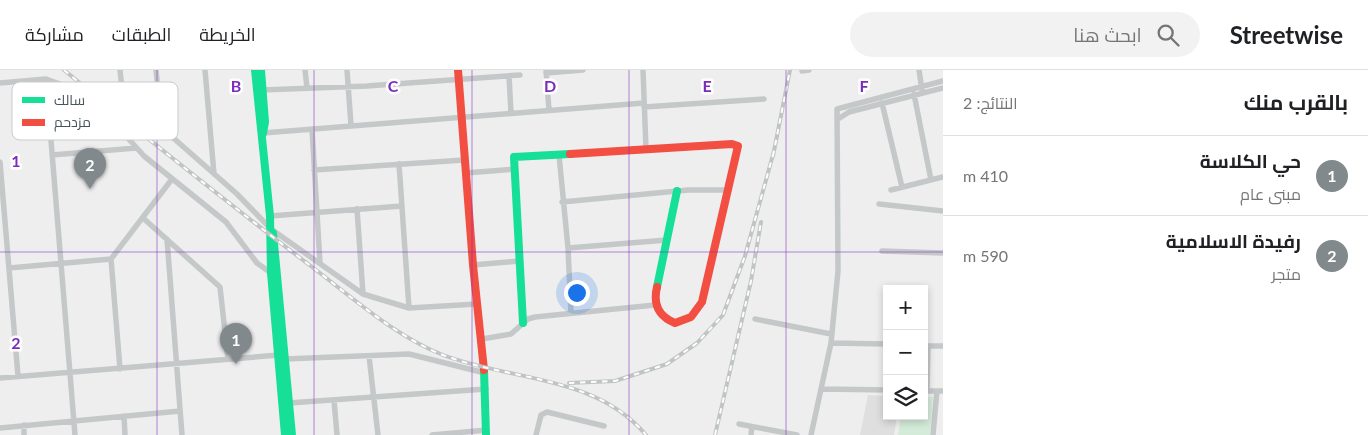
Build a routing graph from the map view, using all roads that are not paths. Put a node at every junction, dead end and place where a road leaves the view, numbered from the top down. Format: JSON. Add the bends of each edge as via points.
{"nodes":[{"id":1,"x":205,"y":70,"type":"edge"},
{"id":2,"x":255,"y":70,"type":"edge"},
{"id":3,"x":261,"y":70,"type":"edge"},
{"id":4,"x":305,"y":70,"type":"edge"},
{"id":5,"x":347,"y":70,"type":"edge"},
{"id":6,"x":458,"y":70,"type":"edge"},
{"id":7,"x":583,"y":70,"type":"edge"},
{"id":8,"x":643,"y":70,"type":"edge"},
{"id":9,"x":919,"y":70,"type":"edge"},
{"id":10,"x":546,"y":72,"type":"edge"},
{"id":11,"x":520,"y":75,"type":"dead end"},
{"id":12,"x":509,"y":76,"type":"junction"},
{"id":13,"x":46,"y":79,"type":"junction"},
{"id":14,"x":458,"y":79,"type":"junction"},
{"id":15,"x":943,"y":81,"type":"edge"},
{"id":16,"x":46,"y":82,"type":"edge"},
{"id":17,"x":54,"y":82,"type":"edge"},
{"id":18,"x":0,"y":83,"type":"edge"},
{"id":19,"x":348,"y":86,"type":"junction"},
{"id":20,"x":307,"y":88,"type":"junction"},
{"id":21,"x":943,"y":88,"type":"edge"},
{"id":22,"x":262,"y":90,"type":"junction"},
{"id":23,"x":922,"y":90,"type":"junction"},
{"id":24,"x":914,"y":92,"type":"junction"},
{"id":25,"x":764,"y":99,"type":"dead end"},
{"id":26,"x":882,"y":104,"type":"junction"},
{"id":27,"x":644,"y":105,"type":"junction"},
{"id":28,"x":549,"y":110,"type":"junction"},
{"id":29,"x":511,"y":113,"type":"junction"},
{"id":30,"x":461,"y":118,"type":"junction"},
{"id":31,"x":838,"y":119,"type":"junction"},
{"id":32,"x":351,"y":125,"type":"junction"},
{"id":33,"x":312,"y":128,"type":"junction"},
{"id":34,"x":263,"y":133,"type":"junction"},
{"id":35,"x":51,"y":140,"type":"edge"},
{"id":36,"x":129,"y":140,"type":"edge"},
{"id":37,"x":176,"y":140,"type":"edge"},
{"id":38,"x":136,"y":148,"type":"junction"},
{"id":39,"x":646,"y":149,"type":"junction"},
{"id":40,"x":559,"y":155,"type":"junction"},
{"id":41,"x":52,"y":156,"type":"junction"},
{"id":42,"x":464,"y":160,"type":"junction"},
{"id":43,"x":0,"y":162,"type":"edge"},
{"id":44,"x":399,"y":164,"type":"junction"},
{"id":45,"x":515,"y":169,"type":"junction"},
{"id":46,"x":314,"y":170,"type":"junction"},
{"id":47,"x":465,"y":173,"type":"junction"},
{"id":48,"x":214,"y":174,"type":"junction"},
{"id":49,"x":943,"y":177,"type":"edge"},
{"id":50,"x":172,"y":179,"type":"junction"},
{"id":51,"x":931,"y":180,"type":"junction"},
{"id":52,"x":902,"y":187,"type":"junction"},
{"id":53,"x":729,"y":190,"type":"junction"},
{"id":54,"x":891,"y":190,"type":"dead end"},
{"id":55,"x":677,"y":191,"type":"junction"},
{"id":56,"x":2,"y":198,"type":"edge"},
{"id":57,"x":562,"y":202,"type":"junction"},
{"id":58,"x":879,"y":204,"type":"dead end"},
{"id":59,"x":402,"y":206,"type":"junction"},
{"id":60,"x":357,"y":209,"type":"junction"},
{"id":61,"x":943,"y":211,"type":"edge"},
{"id":62,"x":316,"y":212,"type":"junction"},
{"id":63,"x":270,"y":216,"type":"junction"},
{"id":64,"x":143,"y":218,"type":"junction"},
{"id":65,"x":271,"y":229,"type":"junction"},
{"id":66,"x":167,"y":239,"type":"junction"},
{"id":67,"x":666,"y":240,"type":"junction"},
{"id":68,"x":568,"y":248,"type":"junction"},
{"id":69,"x":882,"y":252,"type":"dead end"},
{"id":70,"x":943,"y":253,"type":"edge"},
{"id":71,"x":110,"y":259,"type":"junction"},
{"id":72,"x":519,"y":261,"type":"junction"},
{"id":73,"x":61,"y":263,"type":"junction"},
{"id":74,"x":320,"y":263,"type":"junction"},
{"id":75,"x":473,"y":265,"type":"junction"},
{"id":76,"x":9,"y":268,"type":"junction"},
{"id":77,"x":271,"y":272,"type":"junction"},
{"id":78,"x":363,"y":294,"type":"junction"},
{"id":79,"x":477,"y":304,"type":"junction"},
{"id":80,"x":656,"y":305,"type":"junction"},
{"id":81,"x":409,"y":308,"type":"junction"},
{"id":82,"x":572,"y":313,"type":"junction"},
{"id":83,"x":755,"y":319,"type":"dead end"},
{"id":84,"x":523,"y":323,"type":"junction"},
{"id":85,"x":831,"y":334,"type":"junction"},
{"id":86,"x":482,"y":340,"type":"junction"},
{"id":87,"x":831,"y":342,"type":"junction"},
{"id":88,"x":883,"y":344,"type":"edge"},
{"id":89,"x":928,"y":346,"type":"edge"},
{"id":90,"x":943,"y":346,"type":"edge"},
{"id":91,"x":370,"y":356,"type":"junction"},
{"id":92,"x":282,"y":357,"type":"junction"},
{"id":93,"x":228,"y":359,"type":"junction"},
{"id":94,"x":176,"y":364,"type":"junction"},
{"id":95,"x":120,"y":369,"type":"junction"},
{"id":96,"x":70,"y":373,"type":"junction"},
{"id":97,"x":485,"y":373,"type":"junction"},
{"id":98,"x":18,"y":376,"type":"junction"},
{"id":99,"x":0,"y":378,"type":"edge"},
{"id":100,"x":486,"y":389,"type":"junction"},
{"id":101,"x":821,"y":389,"type":"junction"},
{"id":102,"x":883,"y":390,"type":"edge"},
{"id":103,"x":940,"y":391,"type":"edge"},
{"id":104,"x":375,"y":397,"type":"junction"},
{"id":105,"x":334,"y":400,"type":"junction"},
{"id":106,"x":289,"y":403,"type":"junction"},
{"id":107,"x":180,"y":411,"type":"junction"},
{"id":108,"x":124,"y":416,"type":"junction"},
{"id":109,"x":74,"y":421,"type":"junction"},
{"id":110,"x":739,"y":424,"type":"dead end"},
{"id":111,"x":24,"y":425,"type":"junction"},
{"id":112,"x":604,"y":426,"type":"dead end"},
{"id":113,"x":752,"y":427,"type":"junction"},
{"id":114,"x":0,"y":428,"type":"edge"},
{"id":115,"x":487,"y":432,"type":"edge"},
{"id":116,"x":769,"y":432,"type":"edge"},
{"id":117,"x":442,"y":434,"type":"edge"},
{"id":118,"x":24,"y":435,"type":"edge"},
{"id":119,"x":76,"y":435,"type":"edge"},
{"id":120,"x":125,"y":435,"type":"edge"},
{"id":121,"x":182,"y":435,"type":"edge"},
{"id":122,"x":284,"y":435,"type":"edge"},
{"id":123,"x":292,"y":435,"type":"edge"},
{"id":124,"x":337,"y":435,"type":"edge"},
{"id":125,"x":378,"y":435,"type":"edge"},
{"id":126,"x":432,"y":435,"type":"edge"},
{"id":127,"x":536,"y":435,"type":"edge"},
{"id":128,"x":751,"y":435,"type":"edge"},
{"id":129,"x":797,"y":435,"type":"edge"},
{"id":130,"x":811,"y":435,"type":"edge"},
{"id":131,"x":933,"y":435,"type":"edge"}],
"edges":[{"from":1,"to":48,"type":"street"},
{"from":2,"to":34,"type":"street"},
{"from":3,"to":22,"type":"street"},
{"from":4,"to":20,"type":"street"},
{"from":5,"to":19,"type":"street"},
{"from":6,"to":14,"type":"street"},
{"from":7,"to":10,"type":"street"},
{"from":8,"to":27,"type":"street"},
{"from":9,"to":23,"type":"street"},
{"from":10,"to":28,"type":"street"},
{"from":11,"to":12,"type":"street"},
{"from":12,"to":14,"type":"street"},
{"from":12,"to":29,"type":"street"},
{"from":13,"to":16,"type":"street"},
{"from":13,"to":17,"type":"street"},
{"from":13,"to":18,"type":"street"},
{"from":14,"to":19,"type":"street"},
{"from":14,"to":30,"type":"street"},
{"from":15,"to":23,"type":"street"},
{"from":19,"to":20,"type":"street"},
{"from":19,"to":32,"type":"street"},
{"from":20,"to":22,"type":"street"},
{"from":21,"to":23,"type":"street"},
{"from":22,"to":34,"type":"street","via":[[266,125]]},
{"from":23,"to":24,"type":"street"},
{"from":24,"to":26,"type":"street"},
{"from":24,"to":31,"type":"street","via":[[837,109]]},
{"from":24,"to":51,"type":"street"},
{"from":25,"to":27,"type":"street"},
{"from":26,"to":31,"type":"street","via":[[849,112]]},
{"from":26,"to":52,"type":"street"},
{"from":27,"to":28,"type":"street"},
{"from":27,"to":39,"type":"street"},
{"from":28,"to":29,"type":"street"},
{"from":29,"to":30,"type":"street"},
{"from":30,"to":32,"type":"street"},
{"from":30,"to":42,"type":"street"},
{"from":31,"to":85,"type":"street","via":[[838,271]]},
{"from":32,"to":33,"type":"street"},
{"from":33,"to":34,"type":"street"},
{"from":33,"to":46,"type":"street"},
{"from":34,"to":63,"type":"street"},
{"from":35,"to":41,"type":"street"},
{"from":36,"to":38,"type":"street"},
{"from":37,"to":48,"type":"street"},
{"from":38,"to":41,"type":"street"},
{"from":38,"to":50,"type":"street"},
{"from":39,"to":40,"type":"street"},
{"from":39,"to":53,"type":"street","via":[[736,145],[739,148]]},
{"from":40,"to":45,"type":"street","via":[[514,157]]},
{"from":40,"to":57,"type":"street"},
{"from":41,"to":73,"type":"street"},
{"from":42,"to":44,"type":"street"},
{"from":42,"to":47,"type":"street"},
{"from":43,"to":56,"type":"street"},
{"from":44,"to":46,"type":"street"},
{"from":44,"to":59,"type":"street"},
{"from":45,"to":47,"type":"street"},
{"from":45,"to":72,"type":"street"},
{"from":46,"to":62,"type":"street"},
{"from":47,"to":75,"type":"street"},
{"from":48,"to":65,"type":"street"},
{"from":49,"to":51,"type":"street"},
{"from":50,"to":64,"type":"street"},
{"from":50,"to":77,"type":"street","via":[[226,222],[261,266]]},
{"from":51,"to":52,"type":"street"},
{"from":52,"to":54,"type":"street"},
{"from":53,"to":55,"type":"street"},
{"from":53,"to":80,"type":"street","via":[[700,306],[691,317],[675,323],[668,320]]},
{"from":55,"to":57,"type":"street"},
{"from":55,"to":67,"type":"street"},
{"from":56,"to":76,"type":"street"},
{"from":57,"to":68,"type":"street"},
{"from":58,"to":61,"type":"street"},
{"from":59,"to":60,"type":"street"},
{"from":59,"to":81,"type":"street"},
{"from":60,"to":62,"type":"street"},
{"from":60,"to":78,"type":"street"},
{"from":62,"to":63,"type":"street"},
{"from":62,"to":74,"type":"street"},
{"from":63,"to":65,"type":"street"},
{"from":64,"to":66,"type":"street"},
{"from":64,"to":71,"type":"street"},
{"from":65,"to":74,"type":"street"},
{"from":65,"to":77,"type":"street"},
{"from":65,"to":92,"type":"street","via":[[276,247]]},
{"from":66,"to":93,"type":"street","via":[[220,287]]},
{"from":66,"to":94,"type":"street"},
{"from":67,"to":68,"type":"street"},
{"from":67,"to":80,"type":"street","via":[[654,299]]},
{"from":68,"to":82,"type":"street"},
{"from":69,"to":70,"type":"street"},
{"from":71,"to":73,"type":"street"},
{"from":71,"to":95,"type":"street"},
{"from":72,"to":75,"type":"street"},
{"from":72,"to":84,"type":"street"},
{"from":73,"to":76,"type":"street"},
{"from":73,"to":96,"type":"street"},
{"from":74,"to":78,"type":"street"},
{"from":75,"to":79,"type":"street"},
{"from":76,"to":98,"type":"street"},
{"from":77,"to":92,"type":"street"},
{"from":78,"to":81,"type":"street"},
{"from":79,"to":81,"type":"street"},
{"from":79,"to":86,"type":"street"},
{"from":80,"to":82,"type":"street"},
{"from":82,"to":84,"type":"street","via":[[535,317]]},
{"from":83,"to":85,"type":"street"},
{"from":84,"to":86,"type":"street","via":[[511,334]]},
{"from":85,"to":87,"type":"street"},
{"from":86,"to":97,"type":"street"},
{"from":87,"to":88,"type":"street"},
{"from":87,"to":101,"type":"street"},
{"from":89,"to":90,"type":"street"},
{"from":91,"to":92,"type":"street"},
{"from":91,"to":97,"type":"street","via":[[418,355]]},
{"from":91,"to":104,"type":"street"},
{"from":92,"to":93,"type":"street"},
{"from":92,"to":106,"type":"street"},
{"from":92,"to":122,"type":"street"},
{"from":93,"to":94,"type":"street"},
{"from":94,"to":95,"type":"street"},
{"from":94,"to":107,"type":"street"},
{"from":95,"to":96,"type":"street"},
{"from":96,"to":98,"type":"street"},
{"from":96,"to":109,"type":"street"},
{"from":97,"to":100,"type":"street"},
{"from":98,"to":99,"type":"street"},
{"from":100,"to":104,"type":"street"},
{"from":100,"to":115,"type":"street"},
{"from":101,"to":102,"type":"street"},
{"from":101,"to":130,"type":"street"},
{"from":103,"to":131,"type":"street"},
{"from":104,"to":105,"type":"street"},
{"from":104,"to":125,"type":"street"},
{"from":105,"to":106,"type":"street"},
{"from":105,"to":124,"type":"street"},
{"from":106,"to":123,"type":"street"},
{"from":107,"to":108,"type":"street"},
{"from":107,"to":121,"type":"street"},
{"from":108,"to":109,"type":"street"},
{"from":108,"to":120,"type":"street"},
{"from":109,"to":111,"type":"street"},
{"from":109,"to":119,"type":"street"},
{"from":110,"to":113,"type":"street"},
{"from":111,"to":114,"type":"street"},
{"from":111,"to":118,"type":"street"},
{"from":112,"to":127,"type":"street","via":[[547,412],[541,415]]},
{"from":113,"to":116,"type":"street"},
{"from":113,"to":128,"type":"street"},
{"from":115,"to":117,"type":"street"},
{"from":116,"to":129,"type":"street"},
{"from":117,"to":126,"type":"street"}]}
